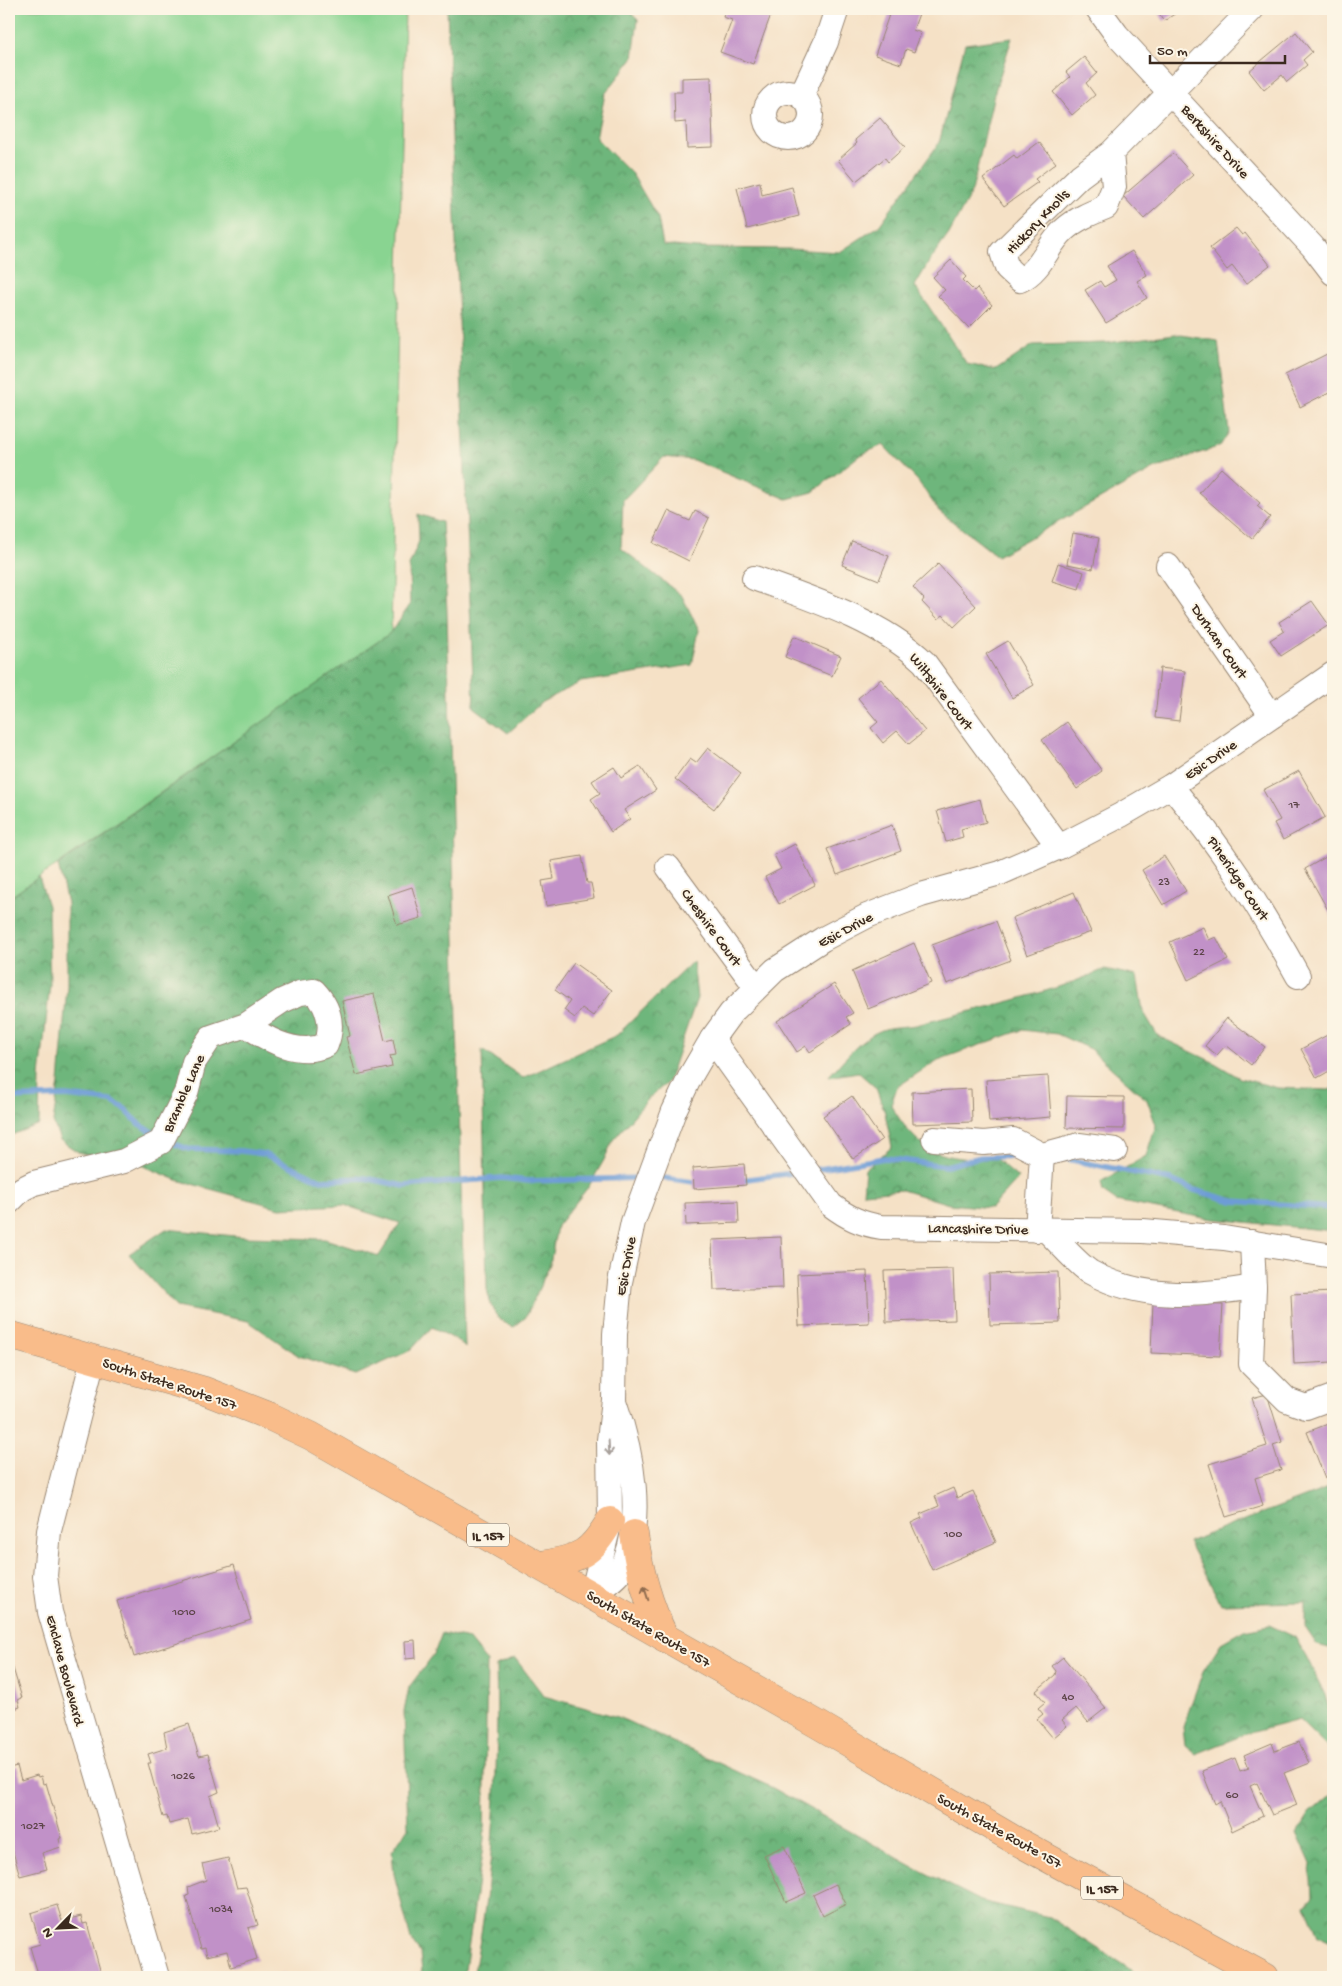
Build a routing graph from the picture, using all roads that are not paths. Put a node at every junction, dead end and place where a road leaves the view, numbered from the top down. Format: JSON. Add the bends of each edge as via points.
{"nodes":[{"id":1,"x":837,"y":9,"type":"edge"},
{"id":2,"x":1098,"y":9,"type":"edge"},
{"id":3,"x":1252,"y":9,"type":"edge"},
{"id":4,"x":1170,"y":91,"type":"junction"},
{"id":5,"x":801,"y":96,"type":"dead end"},
{"id":6,"x":1111,"y":153,"type":"junction"},
{"id":7,"x":1333,"y":273,"type":"edge"},
{"id":8,"x":1168,"y":566,"type":"dead end"},
{"id":9,"x":754,"y":578,"type":"dead end"},
{"id":10,"x":1333,"y":674,"type":"edge"},
{"id":11,"x":1272,"y":716,"type":"junction"},
{"id":12,"x":1171,"y":786,"type":"junction"},
{"id":13,"x":1059,"y":847,"type":"junction"},
{"id":14,"x":668,"y":867,"type":"dead end"},
{"id":15,"x":1298,"y":976,"type":"dead end"},
{"id":16,"x":756,"y":987,"type":"junction"},
{"id":17,"x":246,"y":1025,"type":"dead end"},
{"id":18,"x":712,"y":1039,"type":"junction"},
{"id":19,"x":934,"y":1139,"type":"dead end"},
{"id":20,"x":1115,"y":1150,"type":"dead end"},
{"id":21,"x":1042,"y":1155,"type":"junction"},
{"id":22,"x":9,"y":1202,"type":"edge"},
{"id":23,"x":1042,"y":1230,"type":"junction"},
{"id":24,"x":1252,"y":1242,"type":"junction"},
{"id":25,"x":1333,"y":1256,"type":"edge"},
{"id":26,"x":1254,"y":1287,"type":"junction"},
{"id":27,"x":9,"y":1335,"type":"edge"},
{"id":28,"x":93,"y":1359,"type":"junction"},
{"id":29,"x":1333,"y":1397,"type":"edge"},
{"id":30,"x":614,"y":1400,"type":"junction"},
{"id":31,"x":610,"y":1521,"type":"junction"},
{"id":32,"x":634,"y":1534,"type":"junction"},
{"id":33,"x":542,"y":1565,"type":"junction"},
{"id":34,"x":592,"y":1595,"type":"junction"},
{"id":35,"x":665,"y":1638,"type":"junction"},
{"id":36,"x":157,"y":1977,"type":"edge"},
{"id":37,"x":1265,"y":1977,"type":"edge"}],
"edges":[{"from":1,"to":5,"type":"street"},
{"from":2,"to":4,"type":"street","name":"Berkshire Drive","via":[[1116,35]]},
{"from":3,"to":4,"type":"street","name":"Hickory Knolls"},
{"from":4,"to":6,"type":"street","name":"Hickory Knolls"},
{"from":4,"to":7,"type":"street","name":"Berkshire Drive"},
{"from":6,"to":6,"type":"street","name":"Hickory Knolls","via":[[1080,176],[1002,252],[1007,268],[1020,280],[1031,275],[1063,230],[1106,207],[1114,187]]},
{"from":8,"to":11,"type":"street","name":"Durham Court"},
{"from":9,"to":13,"type":"street","name":"Wiltshire Court","via":[[880,629],[905,644],[924,662]]},
{"from":10,"to":11,"type":"street","name":"Esic Drive"},
{"from":11,"to":12,"type":"street","name":"Esic Drive"},
{"from":12,"to":13,"type":"street","name":"Esic Drive"},
{"from":12,"to":15,"type":"street","name":"Pineridge Court","via":[[1240,876]]},
{"from":13,"to":16,"type":"street","name":"Esic Drive","via":[[1000,873],[920,895],[867,916],[823,939],[775,970]]},
{"from":14,"to":16,"type":"street","name":"Cheshire Court"},
{"from":16,"to":18,"type":"street","name":"Esic Drive"},
{"from":17,"to":22,"type":"street","name":"Bramble Lane","via":[[211,1037],[194,1062],[186,1093],[161,1142],[124,1161],[34,1183]]},
{"from":18,"to":23,"type":"street","name":"Lancashire Drive","via":[[830,1205],[846,1217],[881,1227]]},
{"from":18,"to":30,"type":"street","name":"Esic Drive","via":[[674,1110],[633,1222],[620,1282]]},
{"from":19,"to":21,"type":"street","via":[[984,1143],[1013,1140]]},
{"from":20,"to":21,"type":"street","via":[[1079,1145]]},
{"from":21,"to":23,"type":"street"},
{"from":23,"to":24,"type":"street","name":"Lancashire Drive","via":[[1143,1231]]},
{"from":23,"to":26,"type":"street","via":[[1089,1271],[1118,1284],[1168,1296]]},
{"from":24,"to":25,"type":"street","name":"Lancashire Drive"},
{"from":24,"to":26,"type":"street"},
{"from":26,"to":29,"type":"street","via":[[1252,1364],[1287,1400],[1306,1407]]},
{"from":27,"to":28,"type":"main road","name":"South State Route 157","number":"IL 157"},
{"from":28,"to":33,"type":"main road","name":"South State Route 157","number":"IL 157","via":[[206,1391],[269,1416],[341,1452]]},
{"from":28,"to":36,"type":"street","name":"Enclave Boulevard","via":[[49,1531],[45,1576],[57,1640]]},
{"from":30,"to":31,"type":"street","name":"Esic Drive","one_way":true,"via":[[609,1440]]},
{"from":30,"to":32,"type":"street","name":"Esic Drive","via":[[627,1437],[634,1490]]},
{"from":31,"to":33,"type":"main road","via":[[589,1551],[570,1560]]},
{"from":31,"to":34,"type":"street","name":"Esic Drive"},
{"from":32,"to":34,"type":"street","name":"Esic Drive","via":[[620,1571]]},
{"from":35,"to":32,"type":"main road","one_way":true,"via":[[652,1613],[640,1574]]},
{"from":33,"to":34,"type":"main road","name":"South State Route 157","number":"IL 157"},
{"from":34,"to":35,"type":"main road","name":"South State Route 157","number":"IL 157"},
{"from":35,"to":37,"type":"main road","name":"South State Route 157","number":"IL 157","via":[[1014,1839]]}]}
